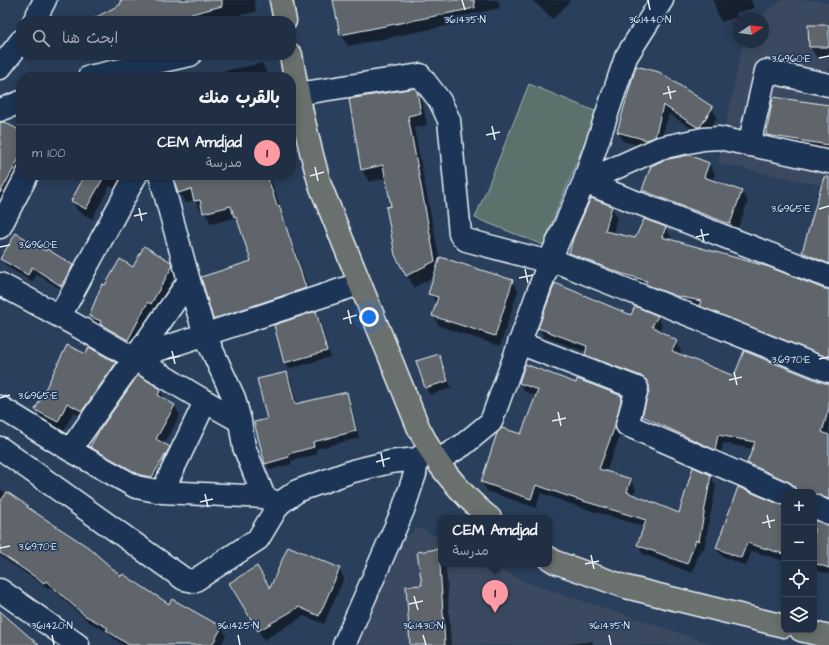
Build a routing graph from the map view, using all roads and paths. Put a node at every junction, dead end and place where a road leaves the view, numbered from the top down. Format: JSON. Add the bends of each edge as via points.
{"nodes":[{"id":1,"x":45,"y":0,"type":"edge"},
{"id":2,"x":281,"y":0,"type":"edge"},
{"id":3,"x":662,"y":0,"type":"edge"},
{"id":4,"x":37,"y":16,"type":"edge"},
{"id":5,"x":284,"y":16,"type":"edge"},
{"id":6,"x":16,"y":47,"type":"edge"},
{"id":7,"x":167,"y":60,"type":"edge"},
{"id":8,"x":292,"y":60,"type":"edge"},
{"id":9,"x":0,"y":68,"type":"edge"},
{"id":10,"x":112,"y":72,"type":"edge"},
{"id":11,"x":294,"y":72,"type":"edge"},
{"id":12,"x":829,"y":85,"type":"edge"},
{"id":13,"x":296,"y":88,"type":"edge"},
{"id":14,"x":297,"y":94,"type":"junction"},
{"id":15,"x":16,"y":104,"type":"edge"},
{"id":16,"x":0,"y":110,"type":"edge"},
{"id":17,"x":749,"y":145,"type":"junction"},
{"id":18,"x":829,"y":162,"type":"edge"},
{"id":19,"x":24,"y":180,"type":"edge"},
{"id":20,"x":133,"y":180,"type":"edge"},
{"id":21,"x":161,"y":180,"type":"edge"},
{"id":22,"x":584,"y":182,"type":"junction"},
{"id":23,"x":0,"y":227,"type":"edge"},
{"id":24,"x":549,"y":262,"type":"junction"},
{"id":25,"x":829,"y":277,"type":"edge"},
{"id":26,"x":189,"y":281,"type":"junction"},
{"id":27,"x":0,"y":284,"type":"edge"},
{"id":28,"x":360,"y":284,"type":"junction"},
{"id":29,"x":60,"y":316,"type":"junction"},
{"id":30,"x":205,"y":335,"type":"junction"},
{"id":31,"x":519,"y":343,"type":"junction"},
{"id":32,"x":133,"y":358,"type":"junction"},
{"id":33,"x":829,"y":371,"type":"edge"},
{"id":34,"x":205,"y":402,"type":"junction"},
{"id":35,"x":0,"y":407,"type":"edge"},
{"id":36,"x":240,"y":421,"type":"junction"},
{"id":37,"x":0,"y":448,"type":"edge"},
{"id":38,"x":70,"y":450,"type":"junction"},
{"id":39,"x":429,"y":457,"type":"junction"},
{"id":40,"x":162,"y":492,"type":"junction"},
{"id":41,"x":781,"y":492,"type":"edge"},
{"id":42,"x":271,"y":500,"type":"junction"},
{"id":43,"x":817,"y":507,"type":"edge"},
{"id":44,"x":829,"y":513,"type":"edge"},
{"id":45,"x":486,"y":515,"type":"edge"},
{"id":46,"x":552,"y":560,"type":"edge"},
{"id":47,"x":0,"y":590,"type":"edge"},
{"id":48,"x":781,"y":625,"type":"edge"},
{"id":49,"x":813,"y":633,"type":"edge"},
{"id":50,"x":829,"y":637,"type":"edge"},
{"id":51,"x":78,"y":645,"type":"edge"},
{"id":52,"x":344,"y":645,"type":"edge"}],
"edges":[{"from":1,"to":4,"type":"street"},
{"from":2,"to":5,"type":"main road"},
{"from":3,"to":22,"type":"street","via":[[626,57]]},
{"from":6,"to":9,"type":"street"},
{"from":7,"to":10,"type":"street"},
{"from":8,"to":11,"type":"main road"},
{"from":12,"to":17,"type":"street","via":[[766,71]]},
{"from":13,"to":14,"type":"main road"},
{"from":14,"to":24,"type":"street","via":[[420,74],[440,101],[449,120],[460,234],[466,240]]},
{"from":14,"to":28,"type":"main road","via":[[320,185]]},
{"from":15,"to":16,"type":"street"},
{"from":17,"to":18,"type":"street"},
{"from":17,"to":22,"type":"street","via":[[719,138],[660,148]]},
{"from":19,"to":23,"type":"street"},
{"from":20,"to":29,"type":"street"},
{"from":21,"to":26,"type":"street"},
{"from":22,"to":24,"type":"street"},
{"from":22,"to":25,"type":"street"},
{"from":24,"to":31,"type":"street"},
{"from":24,"to":33,"type":"street","via":[[560,263]]},
{"from":26,"to":30,"type":"street"},
{"from":26,"to":32,"type":"street"},
{"from":27,"to":29,"type":"street"},
{"from":28,"to":30,"type":"street"},
{"from":28,"to":39,"type":"main road"},
{"from":29,"to":32,"type":"street"},
{"from":30,"to":32,"type":"street"},
{"from":30,"to":36,"type":"street","via":[[234,398]]},
{"from":31,"to":39,"type":"street","via":[[491,422],[463,445]]},
{"from":31,"to":41,"type":"street","via":[[637,388],[627,425]]},
{"from":32,"to":34,"type":"street"},
{"from":32,"to":38,"type":"street"},
{"from":34,"to":36,"type":"street"},
{"from":34,"to":40,"type":"street"},
{"from":35,"to":38,"type":"street"},
{"from":36,"to":42,"type":"street","via":[[244,447]]},
{"from":37,"to":42,"type":"street","via":[[184,579],[194,581],[258,540]]},
{"from":38,"to":40,"type":"street","via":[[136,487]]},
{"from":39,"to":42,"type":"street","via":[[390,462],[353,471]]},
{"from":39,"to":45,"type":"main road"},
{"from":39,"to":52,"type":"street","via":[[415,474],[403,510]]},
{"from":40,"to":42,"type":"street"},
{"from":43,"to":44,"type":"street"},
{"from":46,"to":48,"type":"main road","via":[[626,588]]},
{"from":47,"to":51,"type":"street"},
{"from":49,"to":50,"type":"main road"}]}
